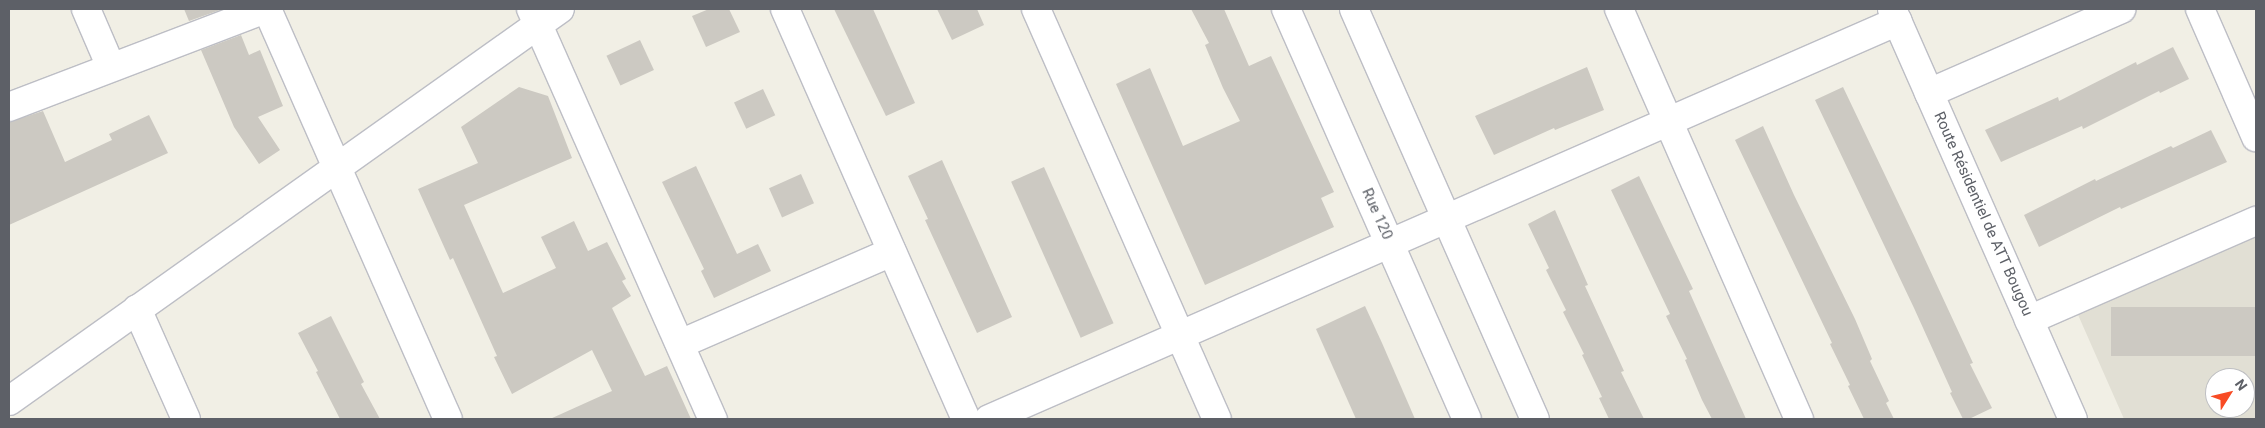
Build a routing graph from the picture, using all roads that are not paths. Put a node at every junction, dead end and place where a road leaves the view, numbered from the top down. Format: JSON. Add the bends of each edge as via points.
{"nodes":[{"id":1,"x":86,"y":9,"type":"edge"},
{"id":2,"x":266,"y":9,"type":"edge"},
{"id":3,"x":560,"y":9,"type":"edge"},
{"id":4,"x":785,"y":9,"type":"edge"},
{"id":5,"x":1036,"y":9,"type":"edge"},
{"id":6,"x":1286,"y":9,"type":"edge"},
{"id":7,"x":1354,"y":9,"type":"edge"},
{"id":8,"x":1619,"y":9,"type":"edge"},
{"id":9,"x":2121,"y":9,"type":"edge"},
{"id":10,"x":2200,"y":9,"type":"edge"},
{"id":11,"x":1895,"y":15,"type":"edge"},
{"id":12,"x":535,"y":16,"type":"edge"},
{"id":13,"x":111,"y":67,"type":"junction"},
{"id":14,"x":1929,"y":93,"type":"junction"},
{"id":15,"x":9,"y":106,"type":"edge"},
{"id":16,"x":1669,"y":122,"type":"junction"},
{"id":17,"x":2256,"y":137,"type":"edge"},
{"id":18,"x":336,"y":167,"type":"junction"},
{"id":19,"x":1446,"y":218,"type":"junction"},
{"id":20,"x":2256,"y":221,"type":"edge"},
{"id":21,"x":1390,"y":243,"type":"junction"},
{"id":22,"x":892,"y":252,"type":"junction"},
{"id":23,"x":137,"y":309,"type":"junction"},
{"id":24,"x":2029,"y":320,"type":"junction"},
{"id":25,"x":1180,"y":336,"type":"junction"},
{"id":26,"x":680,"y":344,"type":"junction"},
{"id":27,"x":9,"y":401,"type":"edge"},
{"id":28,"x":186,"y":419,"type":"edge"},
{"id":29,"x":448,"y":419,"type":"edge"},
{"id":30,"x":713,"y":419,"type":"edge"},
{"id":31,"x":966,"y":419,"type":"edge"},
{"id":32,"x":989,"y":419,"type":"edge"},
{"id":33,"x":1217,"y":419,"type":"edge"},
{"id":34,"x":1467,"y":419,"type":"edge"},
{"id":35,"x":1535,"y":419,"type":"edge"},
{"id":36,"x":1799,"y":419,"type":"edge"},
{"id":37,"x":2073,"y":419,"type":"edge"}],
"edges":[{"from":1,"to":13,"type":"street"},
{"from":2,"to":13,"type":"street"},
{"from":2,"to":18,"type":"street"},
{"from":3,"to":12,"type":"street"},
{"from":4,"to":22,"type":"street"},
{"from":5,"to":25,"type":"street"},
{"from":6,"to":21,"type":"street","name":"Rue 120"},
{"from":7,"to":19,"type":"street"},
{"from":8,"to":16,"type":"street"},
{"from":9,"to":14,"type":"street"},
{"from":10,"to":17,"type":"street"},
{"from":11,"to":14,"type":"street","name":"Route Résidentiel de ATT Bougou"},
{"from":11,"to":16,"type":"street"},
{"from":12,"to":18,"type":"street"},
{"from":12,"to":26,"type":"street"},
{"from":13,"to":15,"type":"street"},
{"from":14,"to":24,"type":"street","name":"Route Résidentiel de ATT Bougou"},
{"from":16,"to":19,"type":"street"},
{"from":16,"to":36,"type":"street"},
{"from":18,"to":23,"type":"street"},
{"from":18,"to":29,"type":"street"},
{"from":19,"to":21,"type":"street"},
{"from":19,"to":35,"type":"street"},
{"from":20,"to":24,"type":"street"},
{"from":21,"to":25,"type":"street"},
{"from":21,"to":34,"type":"street","name":"Rue 120"},
{"from":22,"to":26,"type":"street"},
{"from":22,"to":31,"type":"street"},
{"from":23,"to":27,"type":"street"},
{"from":23,"to":28,"type":"street"},
{"from":24,"to":37,"type":"street","name":"Route Résidentiel de ATT Bougou"},
{"from":25,"to":32,"type":"street"},
{"from":25,"to":33,"type":"street"},
{"from":26,"to":30,"type":"street"}]}
